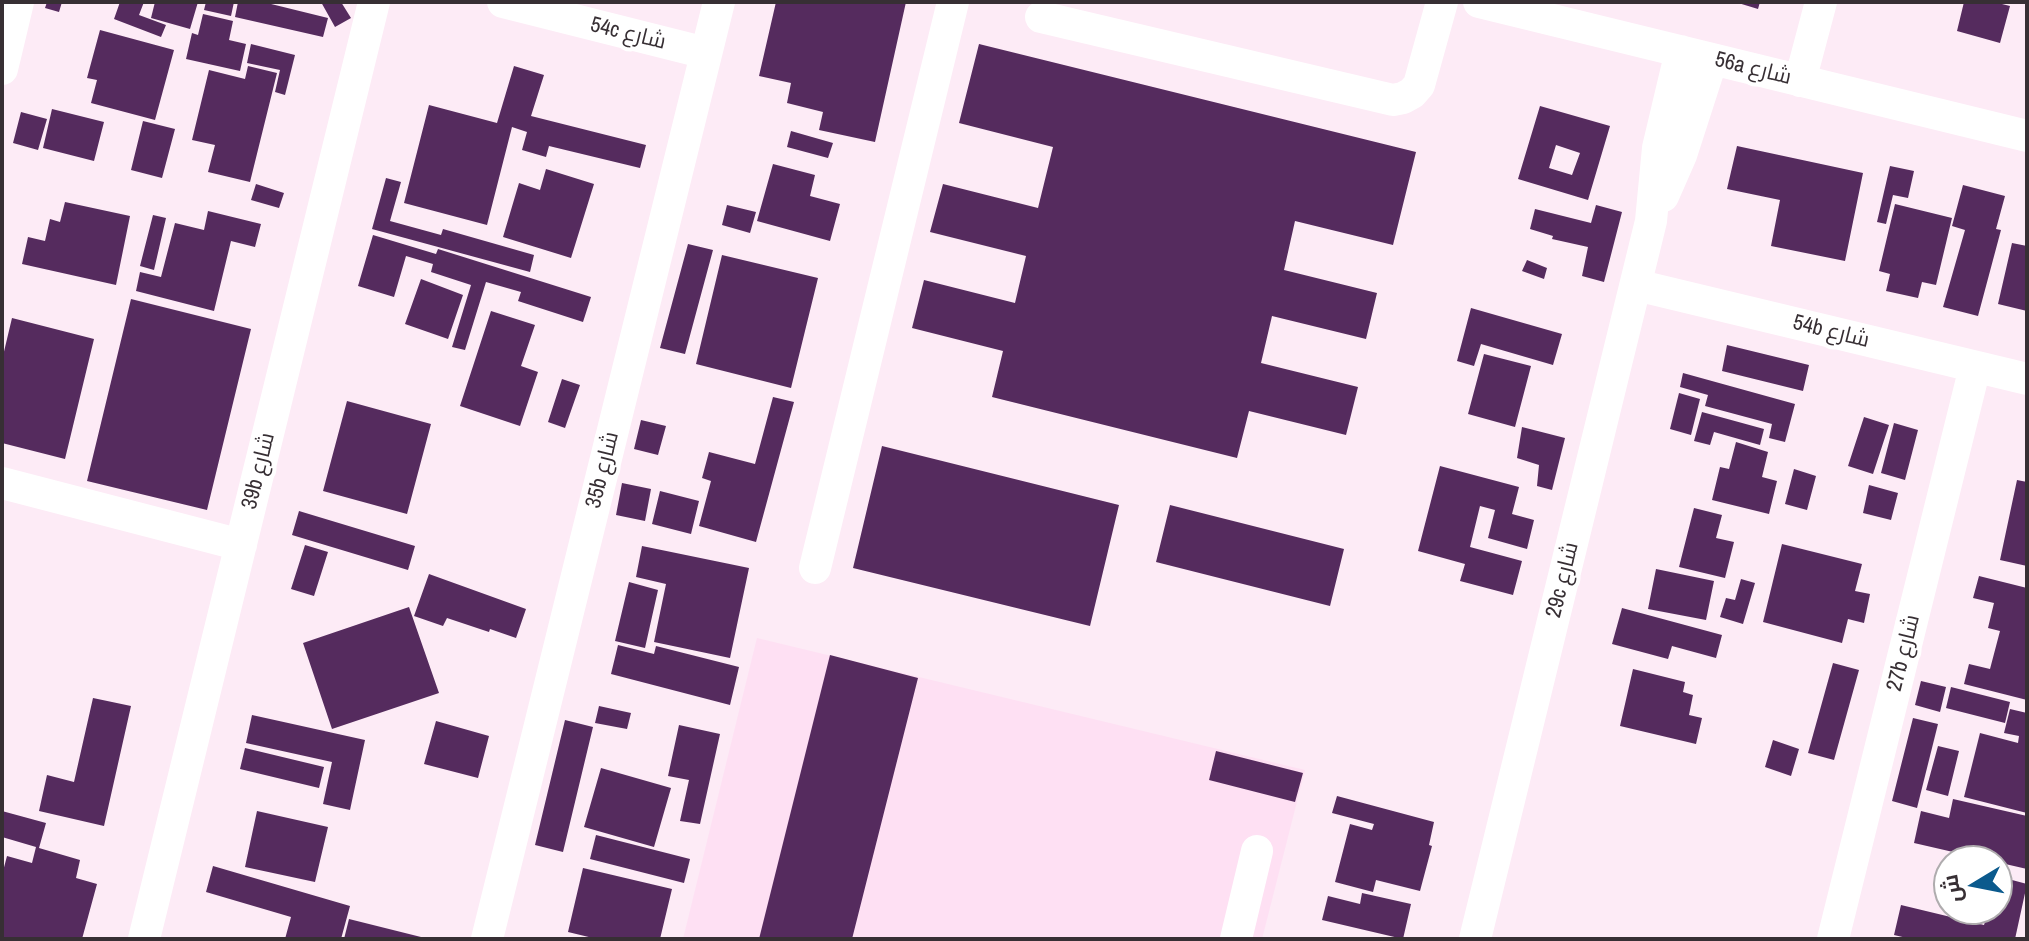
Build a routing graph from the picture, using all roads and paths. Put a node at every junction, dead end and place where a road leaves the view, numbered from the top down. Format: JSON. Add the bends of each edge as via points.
{"nodes":[{"id":1,"x":18,"y":2,"type":"edge"},
{"id":2,"x":374,"y":2,"type":"edge"},
{"id":3,"x":503,"y":2,"type":"edge"},
{"id":4,"x":719,"y":2,"type":"edge"},
{"id":5,"x":953,"y":2,"type":"edge"},
{"id":6,"x":1442,"y":2,"type":"edge"},
{"id":7,"x":1479,"y":2,"type":"edge"},
{"id":8,"x":1821,"y":2,"type":"edge"},
{"id":9,"x":1041,"y":17,"type":"dead end"},
{"id":10,"x":1681,"y":51,"type":"junction"},
{"id":11,"x":706,"y":53,"type":"junction"},
{"id":12,"x":1712,"y":59,"type":"junction"},
{"id":13,"x":2,"y":69,"type":"edge"},
{"id":14,"x":1800,"y":81,"type":"junction"},
{"id":15,"x":2027,"y":136,"type":"edge"},
{"id":16,"x":1651,"y":221,"type":"junction"},
{"id":17,"x":1636,"y":285,"type":"junction"},
{"id":18,"x":1975,"y":367,"type":"junction"},
{"id":19,"x":2027,"y":379,"type":"edge"},
{"id":20,"x":2,"y":483,"type":"edge"},
{"id":21,"x":241,"y":545,"type":"junction"},
{"id":22,"x":815,"y":568,"type":"dead end"},
{"id":23,"x":1257,"y":851,"type":"dead end"},
{"id":24,"x":1837,"y":938,"type":"edge"},
{"id":25,"x":144,"y":939,"type":"edge"},
{"id":26,"x":487,"y":939,"type":"edge"},
{"id":27,"x":1236,"y":939,"type":"edge"},
{"id":28,"x":1475,"y":939,"type":"edge"}],
"edges":[{"from":1,"to":13,"type":"street"},
{"from":2,"to":21,"type":"street","name":"39b شارع"},
{"from":3,"to":11,"type":"street","name":"54c شارع"},
{"from":4,"to":11,"type":"street","name":"35b شارع"},
{"from":5,"to":22,"type":"street"},
{"from":6,"to":9,"type":"street","via":[[1419,85],[1393,100]]},
{"from":7,"to":10,"type":"street","name":"56a شارع"},
{"from":8,"to":14,"type":"street"},
{"from":10,"to":12,"type":"street","name":"56a شارع"},
{"from":10,"to":16,"type":"street","name":"29c شارع","via":[[1658,148]]},
{"from":11,"to":26,"type":"street","name":"35b شارع"},
{"from":12,"to":14,"type":"street","name":"56a شارع"},
{"from":12,"to":16,"type":"street","name":"29c شارع","via":[[1681,155]]},
{"from":14,"to":15,"type":"street","name":"56a شارع"},
{"from":16,"to":17,"type":"street","name":"29c شارع"},
{"from":17,"to":18,"type":"street","name":"54b شارع"},
{"from":17,"to":28,"type":"street","name":"29c شارع"},
{"from":18,"to":19,"type":"street","name":"54b شارع"},
{"from":18,"to":24,"type":"street","name":"27b شارع"},
{"from":20,"to":21,"type":"street"},
{"from":21,"to":25,"type":"street","name":"39b شارع"},
{"from":23,"to":27,"type":"street"}]}
